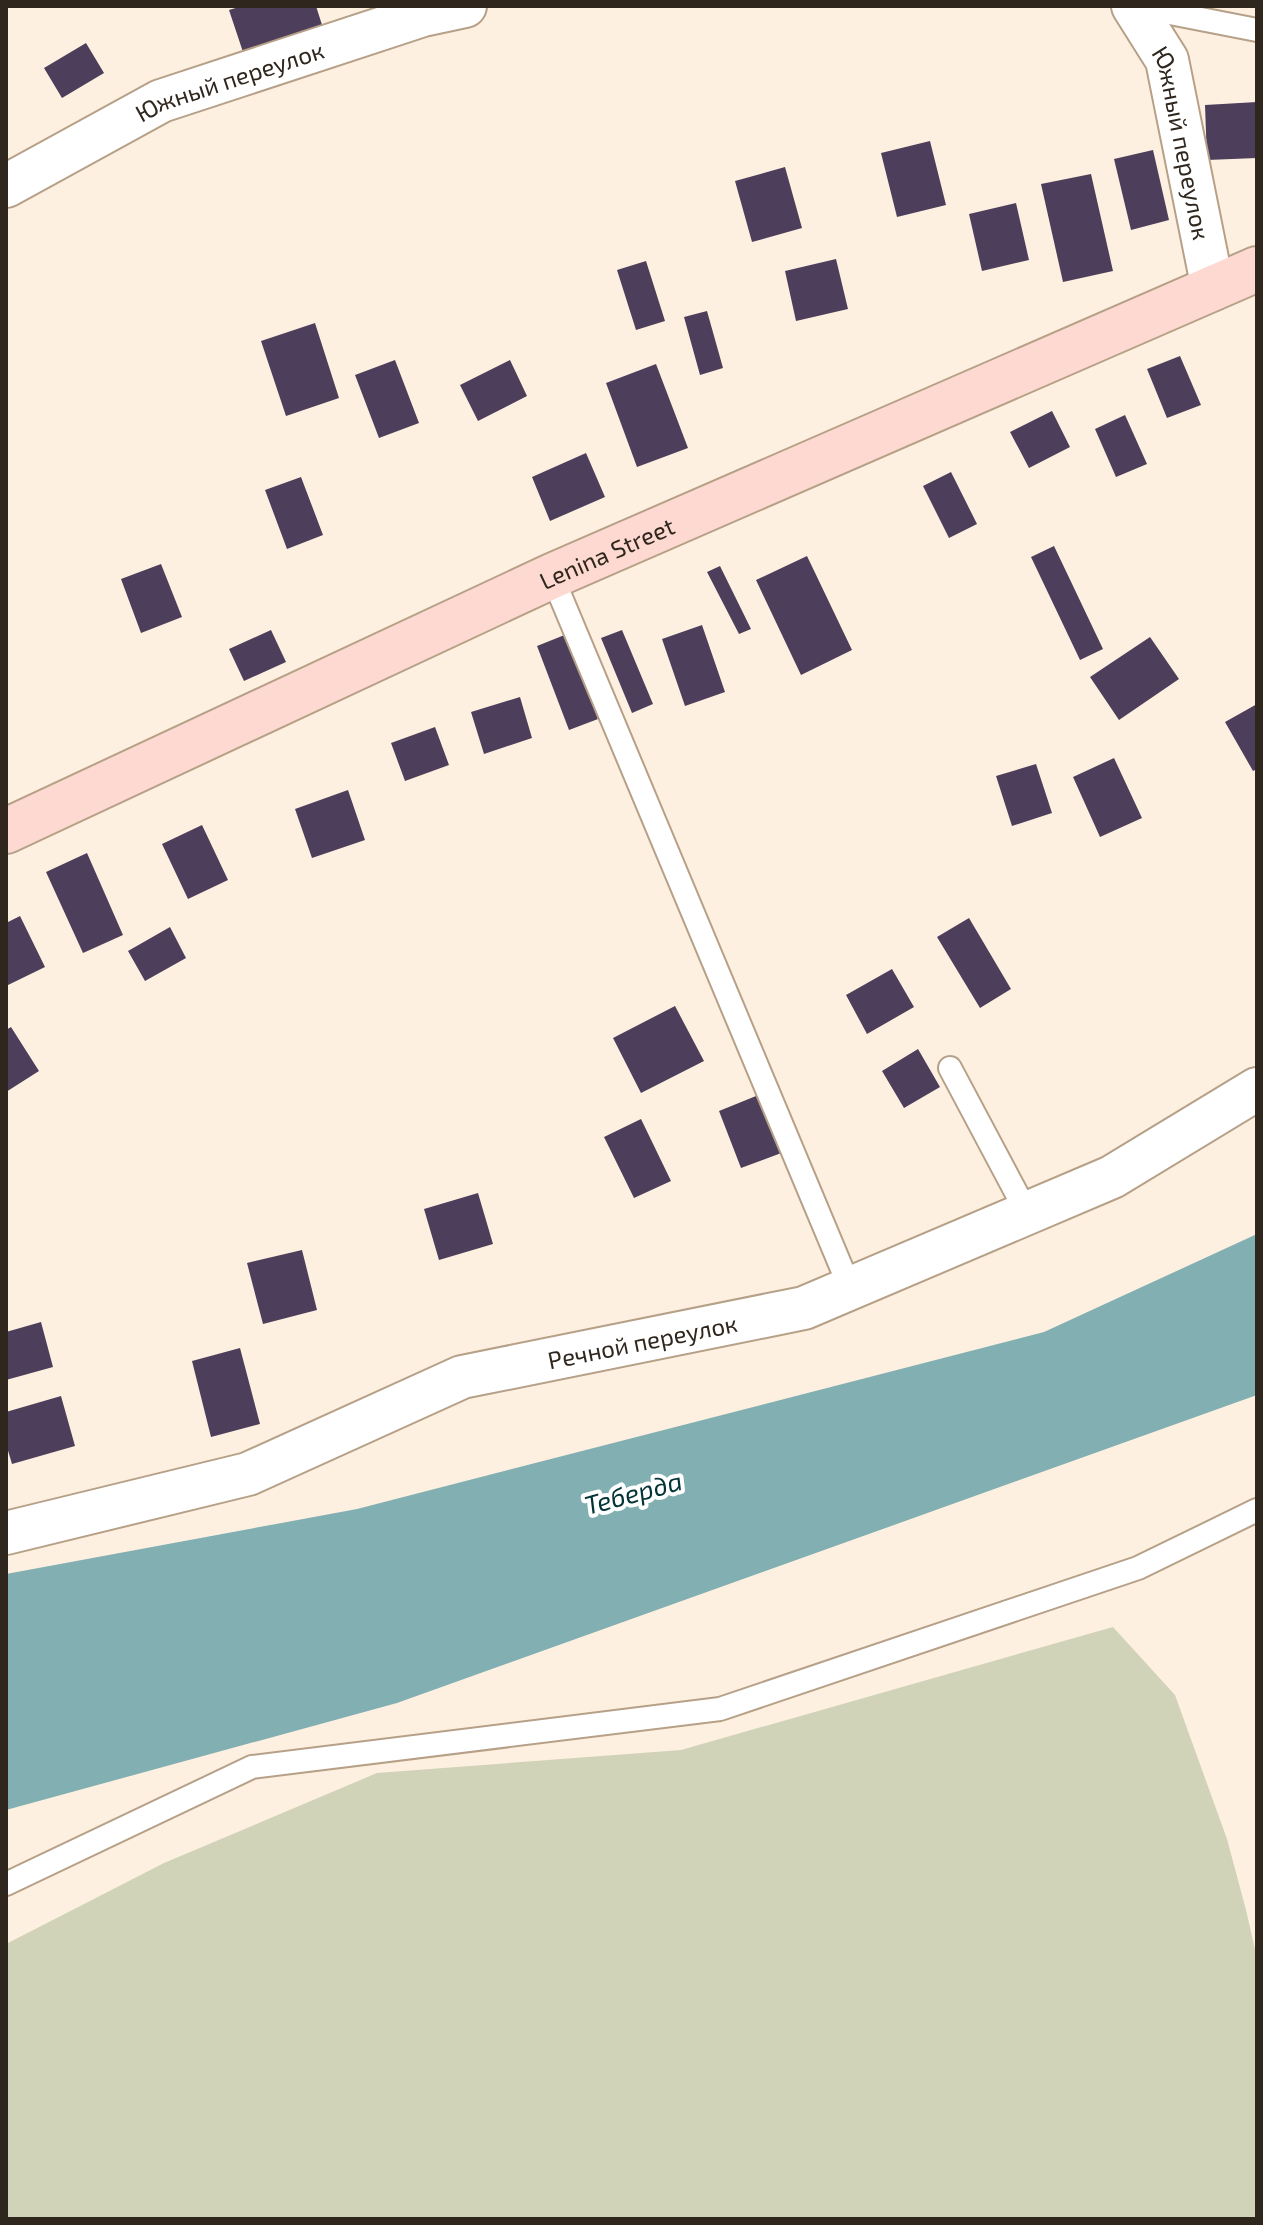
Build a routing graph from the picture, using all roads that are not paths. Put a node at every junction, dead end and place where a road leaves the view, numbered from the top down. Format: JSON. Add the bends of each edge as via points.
{"nodes":[{"id":1,"x":465,"y":6,"type":"edge"},
{"id":2,"x":1134,"y":6,"type":"edge"},
{"id":3,"x":1257,"y":30,"type":"edge"},
{"id":4,"x":6,"y":186,"type":"edge"},
{"id":5,"x":1257,"y":269,"type":"edge"},
{"id":6,"x":1213,"y":289,"type":"junction"},
{"id":7,"x":552,"y":576,"type":"junction"},
{"id":8,"x":6,"y":831,"type":"edge"},
{"id":9,"x":950,"y":1068,"type":"dead end"},
{"id":10,"x":1257,"y":1089,"type":"edge"},
{"id":11,"x":1027,"y":1213,"type":"junction"},
{"id":12,"x":850,"y":1288,"type":"junction"},
{"id":13,"x":1257,"y":1510,"type":"edge"},
{"id":14,"x":6,"y":1533,"type":"edge"},
{"id":15,"x":6,"y":1884,"type":"edge"}],
"edges":[{"from":1,"to":4,"type":"street","name":"Южный переулок","via":[[161,101]]},
{"from":2,"to":3,"type":"lane"},
{"from":2,"to":6,"type":"street","name":"Южный переулок","via":[[1167,60]]},
{"from":5,"to":6,"type":"main road","name":"Lenina Street"},
{"from":6,"to":7,"type":"main road","name":"Lenina Street"},
{"from":7,"to":8,"type":"main road","name":"Lenina Street"},
{"from":7,"to":12,"type":"lane"},
{"from":9,"to":11,"type":"lane"},
{"from":10,"to":11,"type":"street","name":"Речной переулок","via":[[1112,1177]]},
{"from":11,"to":12,"type":"street","name":"Речной переулок"},
{"from":12,"to":14,"type":"street","name":"Речной переулок","via":[[804,1308],[462,1377],[248,1474]]},
{"from":13,"to":15,"type":"lane","via":[[1138,1568],[720,1709],[252,1767]]}]}
